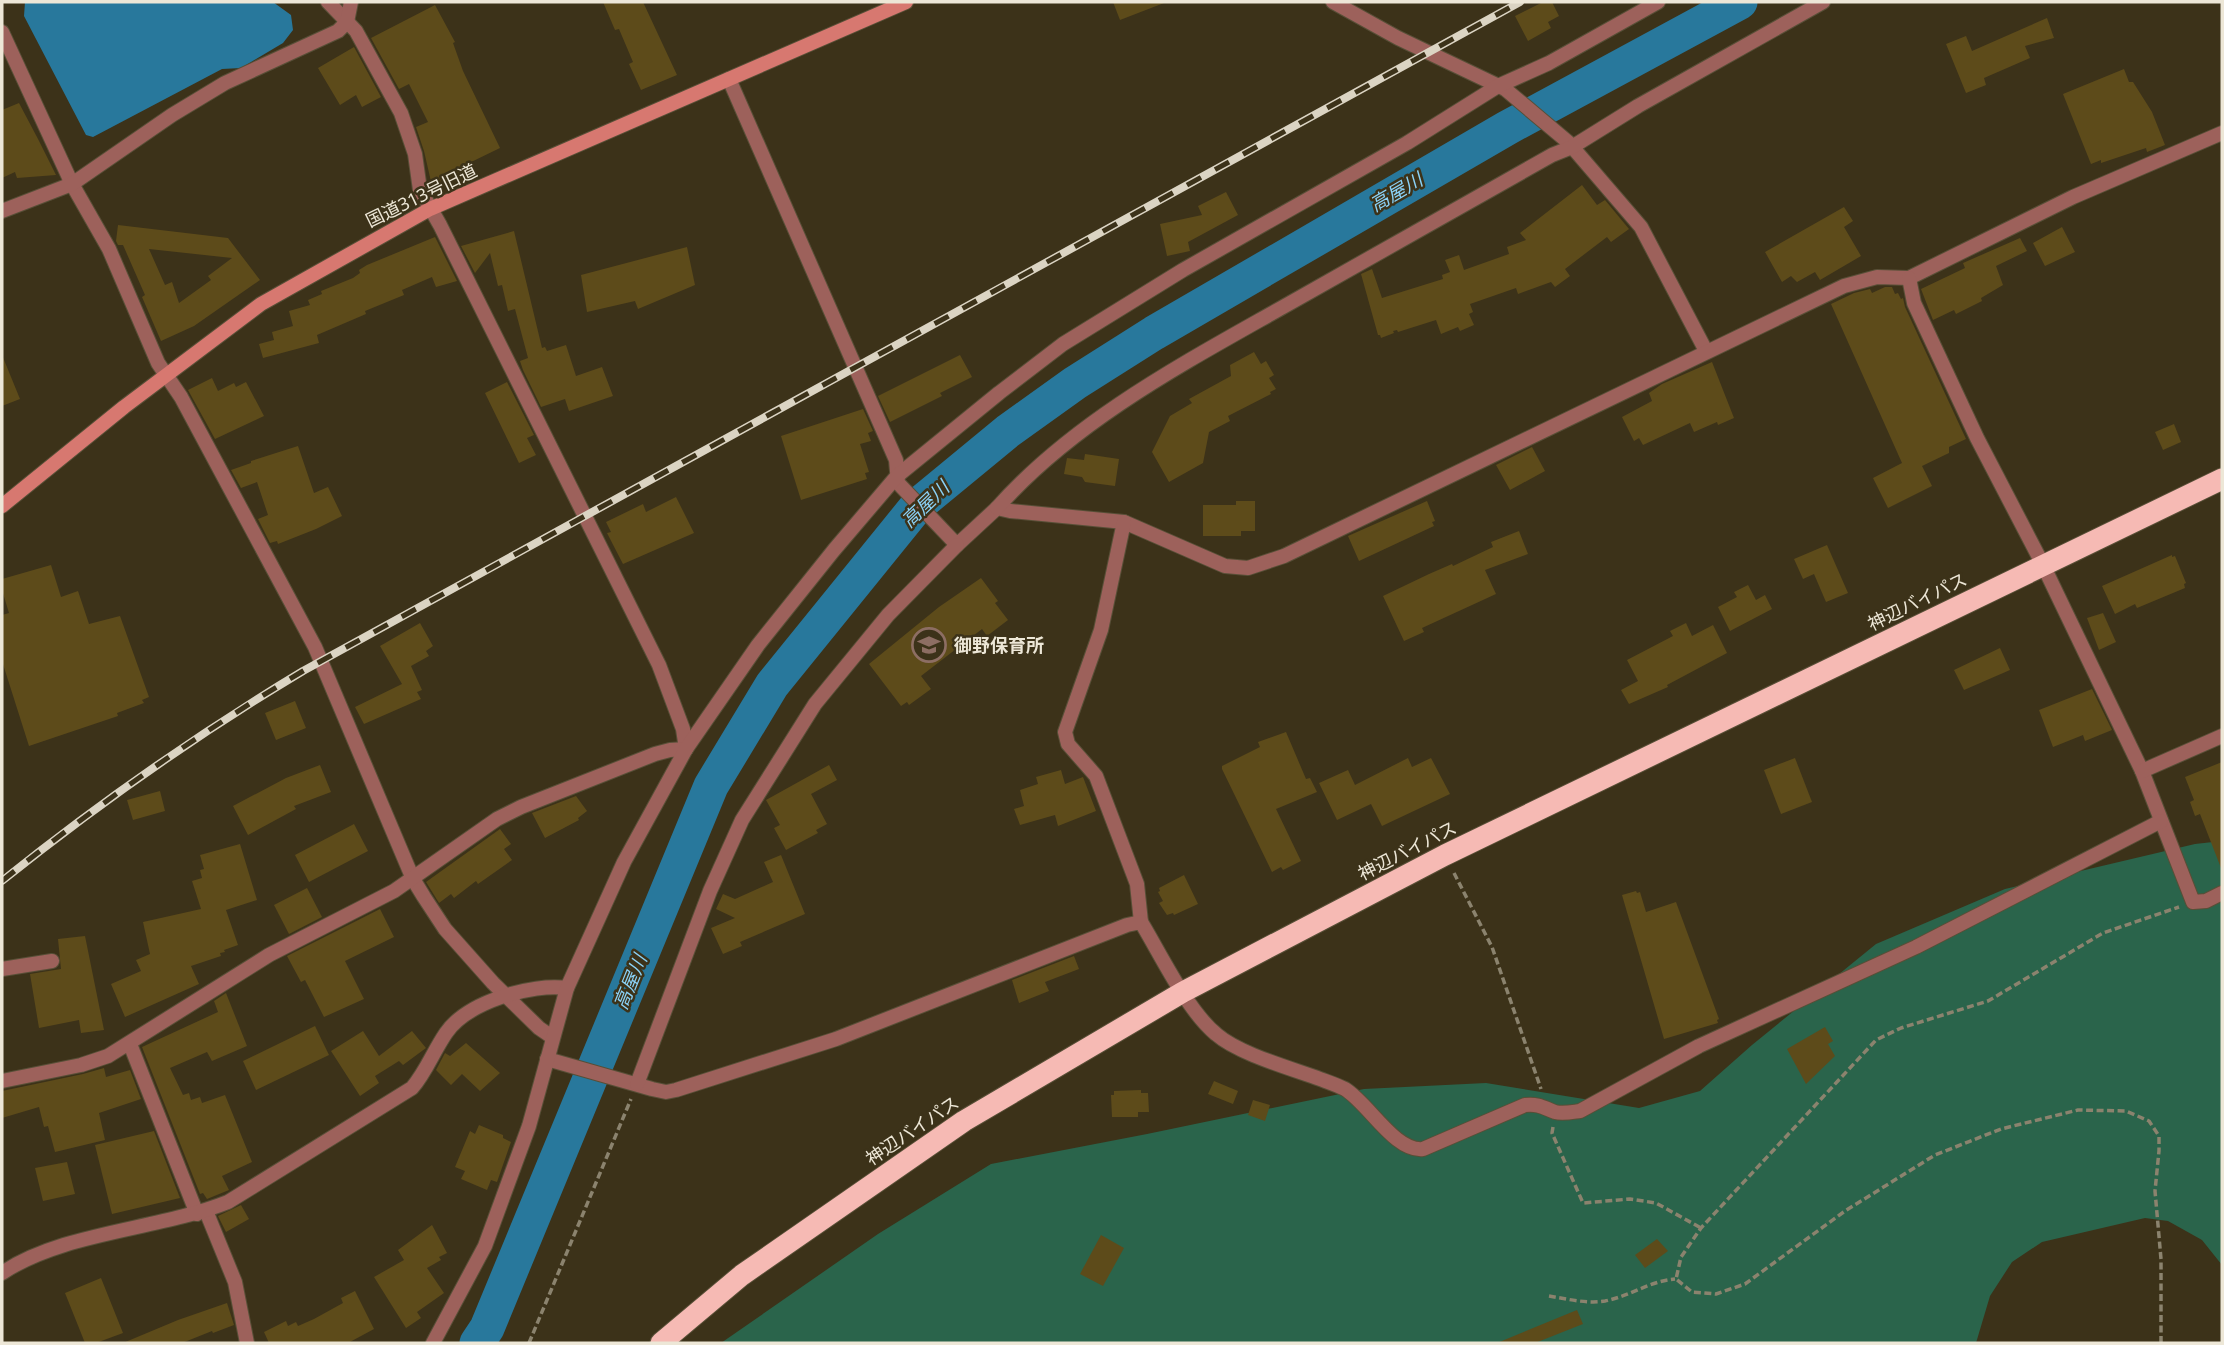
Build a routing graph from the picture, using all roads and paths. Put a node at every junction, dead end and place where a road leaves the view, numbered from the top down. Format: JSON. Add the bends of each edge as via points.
{"nodes":[{"id":1,"x":328,"y":2,"type":"edge"},
{"id":2,"x":351,"y":2,"type":"edge"},
{"id":3,"x":906,"y":2,"type":"edge"},
{"id":4,"x":1333,"y":2,"type":"edge"},
{"id":5,"x":1658,"y":2,"type":"edge"},
{"id":6,"x":1823,"y":2,"type":"edge"},
{"id":7,"x":347,"y":22,"type":"junction"},
{"id":8,"x":2,"y":32,"type":"edge"},
{"id":9,"x":729,"y":79,"type":"junction"},
{"id":10,"x":1502,"y":88,"type":"junction"},
{"id":11,"x":2222,"y":133,"type":"edge"},
{"id":12,"x":1570,"y":144,"type":"junction"},
{"id":13,"x":72,"y":184,"type":"junction"},
{"id":14,"x":430,"y":209,"type":"junction"},
{"id":15,"x":2,"y":211,"type":"edge"},
{"id":16,"x":1909,"y":278,"type":"junction"},
{"id":17,"x":1706,"y":351,"type":"junction"},
{"id":18,"x":166,"y":376,"type":"junction"},
{"id":19,"x":2222,"y":480,"type":"edge"},
{"id":20,"x":899,"y":481,"type":"junction"},
{"id":21,"x":2,"y":506,"type":"edge"},
{"id":22,"x":997,"y":508,"type":"junction"},
{"id":23,"x":1124,"y":522,"type":"junction"},
{"id":24,"x":955,"y":542,"type":"junction"},
{"id":25,"x":2043,"y":565,"type":"junction"},
{"id":26,"x":2222,"y":736,"type":"edge"},
{"id":27,"x":686,"y":749,"type":"junction"},
{"id":28,"x":2141,"y":771,"type":"junction"},
{"id":29,"x":2161,"y":821,"type":"junction"},
{"id":30,"x":1445,"y":855,"type":"junction"},
{"id":31,"x":413,"y":879,"type":"junction"},
{"id":32,"x":2221,"y":896,"type":"edge"},
{"id":33,"x":2193,"y":902,"type":"junction"},
{"id":34,"x":1142,"y":922,"type":"junction"},
{"id":35,"x":52,"y":961,"type":"dead end"},
{"id":36,"x":2,"y":969,"type":"edge"},
{"id":37,"x":567,"y":988,"type":"junction"},
{"id":38,"x":1183,"y":992,"type":"junction"},
{"id":39,"x":506,"y":996,"type":"junction"},
{"id":40,"x":552,"y":1037,"type":"junction"},
{"id":41,"x":130,"y":1044,"type":"junction"},
{"id":42,"x":552,"y":1060,"type":"junction"},
{"id":43,"x":2,"y":1081,"type":"edge"},
{"id":44,"x":633,"y":1082,"type":"junction"},
{"id":45,"x":1540,"y":1104,"type":"junction"},
{"id":46,"x":1554,"y":1112,"type":"junction"},
{"id":47,"x":202,"y":1212,"type":"junction"},
{"id":48,"x":1701,"y":1228,"type":"junction"},
{"id":49,"x":2,"y":1273,"type":"edge"},
{"id":50,"x":1676,"y":1279,"type":"junction"},
{"id":51,"x":1549,"y":1296,"type":"dead end"},
{"id":52,"x":247,"y":1343,"type":"edge"},
{"id":53,"x":433,"y":1343,"type":"edge"},
{"id":54,"x":529,"y":1343,"type":"edge"},
{"id":55,"x":661,"y":1343,"type":"edge"},
{"id":56,"x":2161,"y":1343,"type":"edge"}],
"edges":[{"from":1,"to":7,"type":"street"},
{"from":2,"to":7,"type":"street"},
{"from":3,"to":9,"type":"street","name":"国道313号旧道"},
{"from":4,"to":10,"type":"street"},
{"from":5,"to":10,"type":"street"},
{"from":6,"to":12,"type":"street"},
{"from":7,"to":13,"type":"street","via":[[338,31],[225,83]]},
{"from":7,"to":14,"type":"street","via":[[401,113],[415,154],[420,190]]},
{"from":8,"to":13,"type":"street"},
{"from":9,"to":14,"type":"street","name":"国道313号旧道"},
{"from":9,"to":20,"type":"street","via":[[896,460]]},
{"from":10,"to":12,"type":"street"},
{"from":10,"to":20,"type":"street","via":[[1063,344]]},
{"from":11,"to":16,"type":"street","via":[[2073,197]]},
{"from":12,"to":17,"type":"street","via":[[1641,227]]},
{"from":12,"to":22,"type":"street","via":[[1145,387],[1065,444]]},
{"from":13,"to":15,"type":"street"},
{"from":13,"to":18,"type":"street","via":[[109,249]]},
{"from":14,"to":18,"type":"street","name":"国道313号旧道","via":[[261,304]]},
{"from":14,"to":27,"type":"street","via":[[659,665]]},
{"from":16,"to":17,"type":"street","via":[[1877,277],[1844,286]]},
{"from":16,"to":25,"type":"street","via":[[1920,316]]},
{"from":17,"to":23,"type":"street","via":[[1284,556],[1248,568],[1225,566]]},
{"from":18,"to":21,"type":"street","name":"国道313号旧道"},
{"from":18,"to":31,"type":"street","via":[[315,647]]},
{"from":19,"to":25,"type":"highway","name":"神辺バイパス"},
{"from":20,"to":24,"type":"street"},
{"from":20,"to":27,"type":"street","via":[[834,550],[758,645]]},
{"from":22,"to":23,"type":"street"},
{"from":22,"to":24,"type":"street"},
{"from":23,"to":34,"type":"street","via":[[1101,630],[1065,732],[1068,744],[1096,776],[1137,884]]},
{"from":24,"to":44,"type":"street","via":[[815,704],[741,820]]},
{"from":25,"to":28,"type":"street"},
{"from":25,"to":30,"type":"highway","name":"神辺バイパス"},
{"from":26,"to":28,"type":"street"},
{"from":27,"to":31,"type":"street","via":[[655,754],[522,807],[497,819]]},
{"from":27,"to":37,"type":"street","via":[[624,862]]},
{"from":28,"to":29,"type":"street"},
{"from":29,"to":33,"type":"street"},
{"from":29,"to":46,"type":"street","via":[[1916,947],[1699,1046],[1580,1111]]},
{"from":30,"to":38,"type":"highway","name":"神辺バイパス"},
{"from":30,"to":45,"type":"path","via":[[1492,947],[1541,1089]]},
{"from":31,"to":39,"type":"street","via":[[446,929]]},
{"from":31,"to":41,"type":"street","via":[[269,955]]},
{"from":32,"to":33,"type":"street"},
{"from":33,"to":48,"type":"path","via":[[2104,933],[1988,1001],[1876,1040]]},
{"from":34,"to":38,"type":"street"},
{"from":34,"to":44,"type":"street","via":[[823,1043],[676,1090],[666,1092]]},
{"from":35,"to":36,"type":"street"},
{"from":37,"to":39,"type":"street","via":[[554,986]]},
{"from":37,"to":40,"type":"street"},
{"from":38,"to":45,"type":"street","via":[[1214,1033],[1227,1042],[1343,1088],[1414,1150],[1525,1105]]},
{"from":38,"to":55,"type":"highway","name":"神辺バイパス","via":[[964,1121],[742,1275]]},
{"from":39,"to":40,"type":"street"},
{"from":39,"to":47,"type":"street","via":[[476,1006],[447,1031],[412,1088],[228,1202]]},
{"from":40,"to":42,"type":"street"},
{"from":41,"to":43,"type":"street","via":[[81,1065]]},
{"from":41,"to":47,"type":"street"},
{"from":42,"to":44,"type":"street"},
{"from":42,"to":53,"type":"street","via":[[485,1245]]},
{"from":44,"to":54,"type":"path"},
{"from":45,"to":46,"type":"street"},
{"from":46,"to":48,"type":"path","via":[[1552,1133],[1583,1203],[1630,1199],[1656,1203]]},
{"from":47,"to":49,"type":"street","via":[[71,1244]]},
{"from":47,"to":52,"type":"street","via":[[235,1282]]},
{"from":48,"to":50,"type":"path","via":[[1681,1257]]},
{"from":50,"to":51,"type":"path","via":[[1660,1280],[1605,1301]]},
{"from":50,"to":56,"type":"path","via":[[1692,1292],[1716,1294],[1745,1284],[1845,1211],[1935,1155],[2001,1129],[2078,1110],[2126,1111],[2149,1121],[2159,1136],[2155,1191]]}]}
